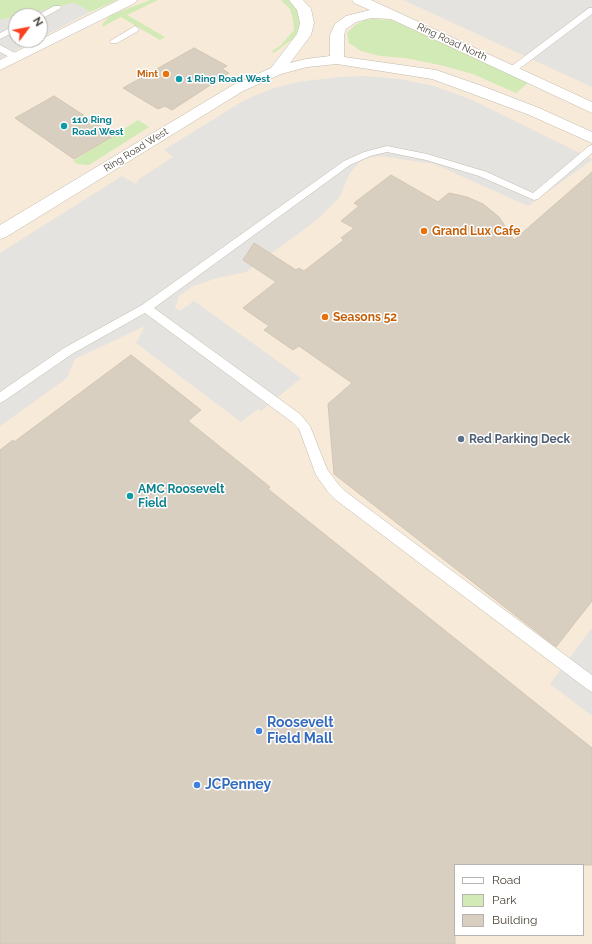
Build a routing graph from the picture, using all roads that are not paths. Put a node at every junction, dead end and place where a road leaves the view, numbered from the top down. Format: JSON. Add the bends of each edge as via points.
{"nodes":[{"id":1,"x":130,"y":0,"type":"edge"},
{"id":2,"x":296,"y":0,"type":"edge"},
{"id":3,"x":359,"y":0,"type":"edge"},
{"id":4,"x":57,"y":8,"type":"dead end"},
{"id":5,"x":592,"y":10,"type":"edge"},
{"id":6,"x":48,"y":12,"type":"edge"},
{"id":7,"x":396,"y":16,"type":"junction"},
{"id":8,"x":135,"y":29,"type":"dead end"},
{"id":9,"x":114,"y":41,"type":"dead end"},
{"id":10,"x":0,"y":48,"type":"edge"},
{"id":11,"x":16,"y":57,"type":"junction"},
{"id":12,"x":337,"y":60,"type":"junction"},
{"id":13,"x":0,"y":66,"type":"edge"},
{"id":14,"x":512,"y":70,"type":"junction"},
{"id":15,"x":276,"y":71,"type":"junction"},
{"id":16,"x":592,"y":108,"type":"edge"},
{"id":17,"x":592,"y":138,"type":"edge"},
{"id":18,"x":592,"y":148,"type":"edge"},
{"id":19,"x":0,"y":234,"type":"edge"},
{"id":20,"x":146,"y":308,"type":"junction"},
{"id":21,"x":0,"y":398,"type":"edge"},
{"id":22,"x":592,"y":684,"type":"edge"}],
"edges":[{"from":1,"to":11,"type":"street"},
{"from":2,"to":15,"type":"street","via":[[304,9],[306,16],[304,35]]},
{"from":3,"to":7,"type":"street"},
{"from":4,"to":6,"type":"lane"},
{"from":5,"to":14,"type":"lane"},
{"from":7,"to":12,"type":"street","name":"Ring Road North","via":[[371,14],[351,19],[340,27],[337,35]]},
{"from":7,"to":14,"type":"street","name":"Ring Road North"},
{"from":8,"to":9,"type":"lane"},
{"from":10,"to":11,"type":"lane"},
{"from":11,"to":13,"type":"street"},
{"from":12,"to":15,"type":"street","via":[[306,63]]},
{"from":12,"to":17,"type":"street","via":[[436,75],[533,111]]},
{"from":14,"to":16,"type":"street","name":"Ring Road North"},
{"from":15,"to":19,"type":"street","name":"Ring Road West","via":[[215,101]]},
{"from":18,"to":20,"type":"lane","via":[[534,197],[483,174],[427,157],[388,149],[367,154],[347,163]]},
{"from":20,"to":21,"type":"lane","via":[[68,351]]},
{"from":20,"to":22,"type":"lane","via":[[296,418],[304,426],[321,471],[332,488],[341,496]]}]}
